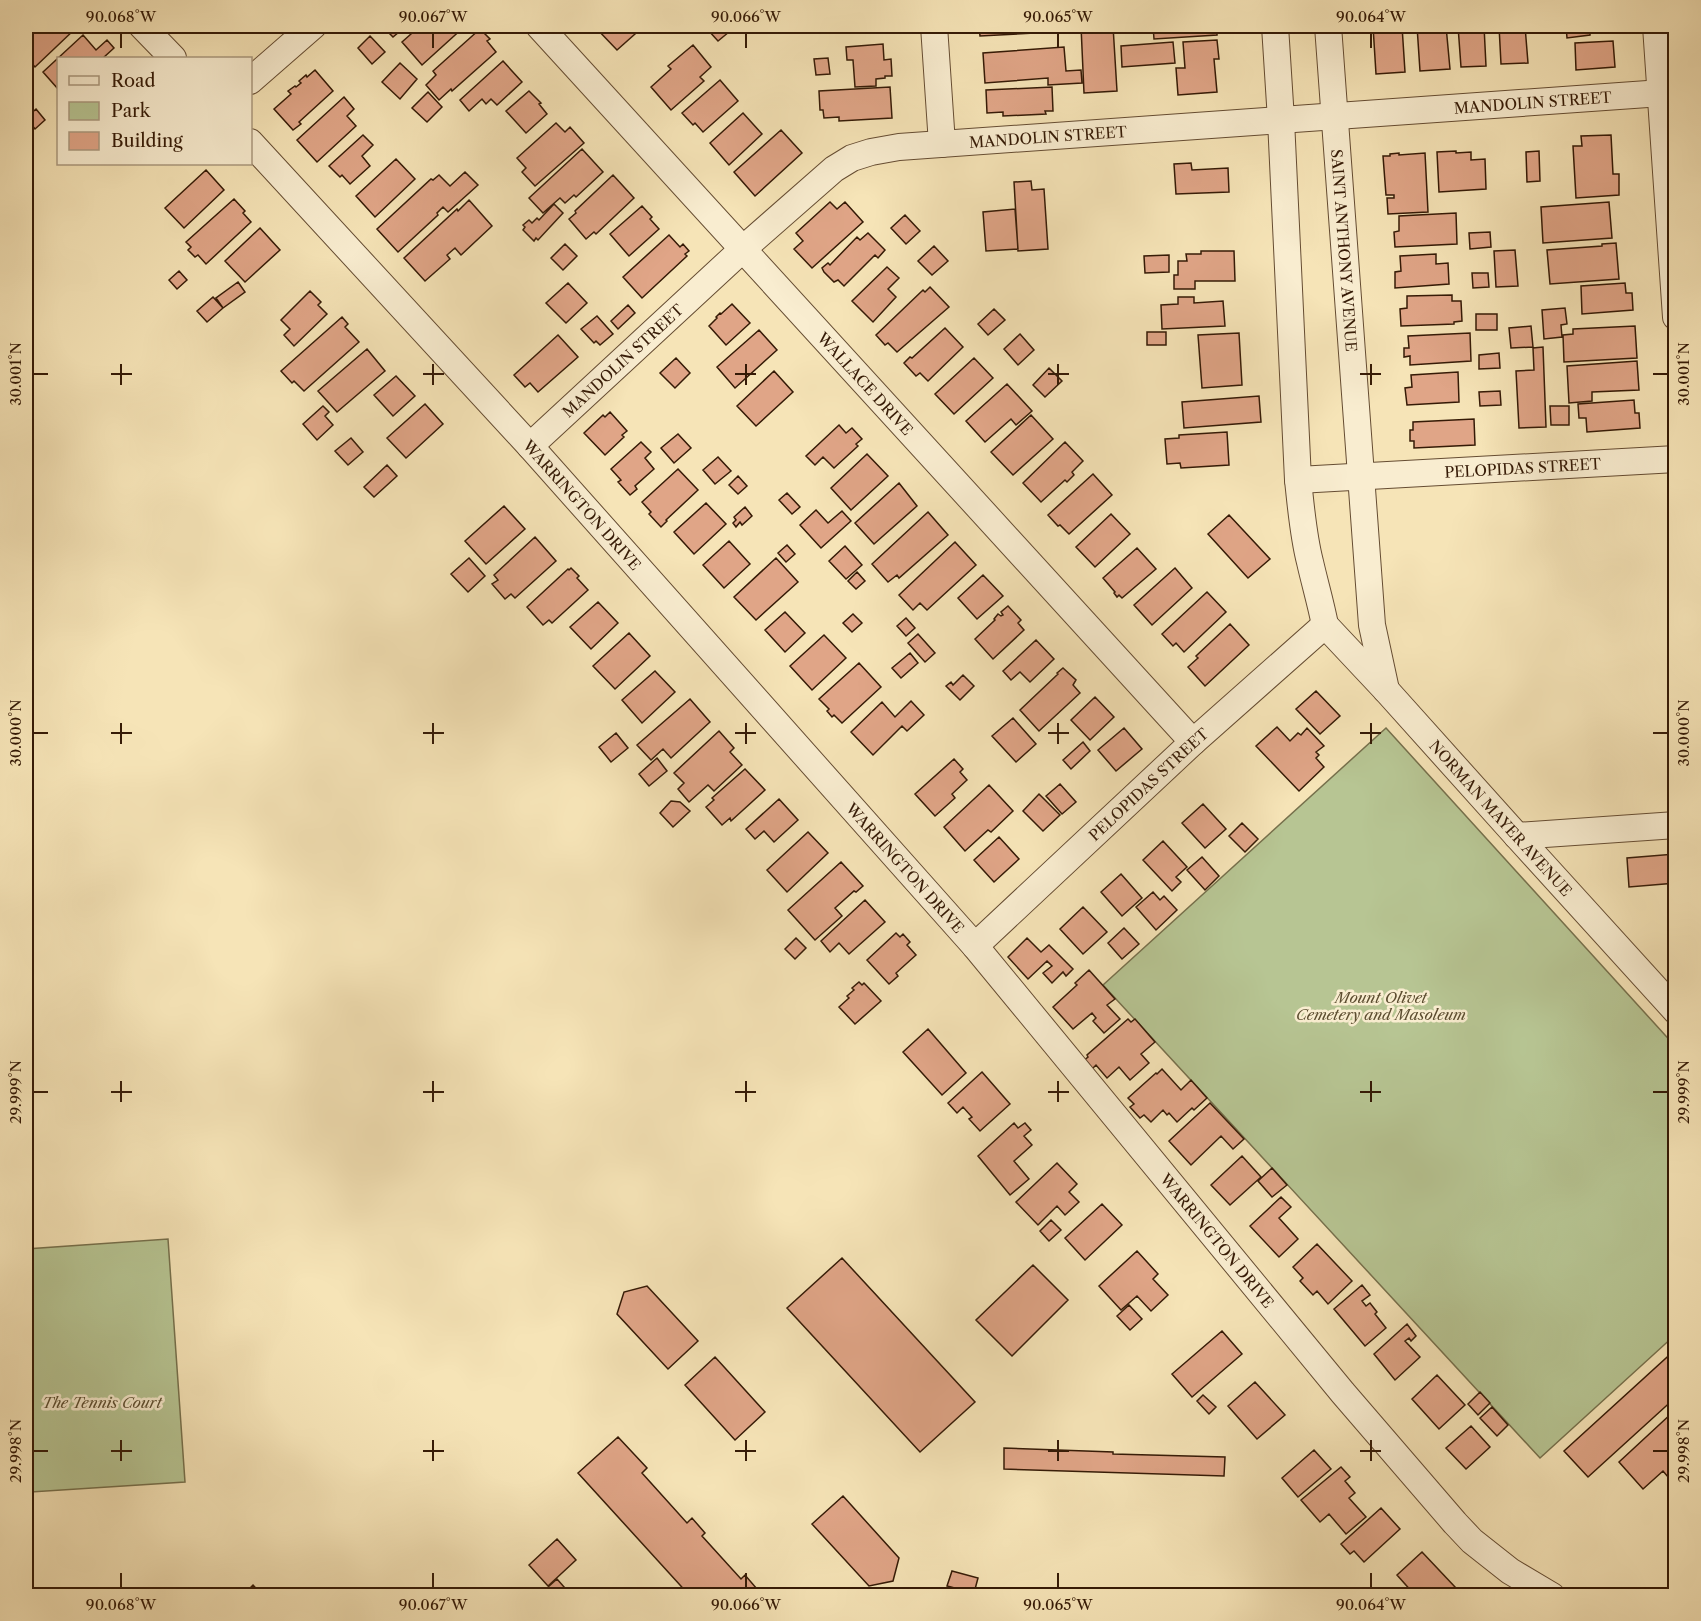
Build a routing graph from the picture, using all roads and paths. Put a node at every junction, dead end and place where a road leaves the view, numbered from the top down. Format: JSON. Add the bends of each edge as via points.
{"nodes":[{"id":1,"x":142,"y":26,"type":"edge"},
{"id":2,"x":313,"y":26,"type":"edge"},
{"id":3,"x":539,"y":26,"type":"edge"},
{"id":4,"x":934,"y":26,"type":"edge"},
{"id":5,"x":1275,"y":26,"type":"edge"},
{"id":6,"x":1328,"y":26,"type":"edge"},
{"id":7,"x":1656,"y":26,"type":"edge"},
{"id":8,"x":172,"y":57,"type":"edge"},
{"id":9,"x":252,"y":79,"type":"edge"},
{"id":10,"x":1668,"y":92,"type":"edge"},
{"id":11,"x":1334,"y":117,"type":"junction"},
{"id":12,"x":1281,"y":120,"type":"junction"},
{"id":13,"x":252,"y":144,"type":"edge"},
{"id":14,"x":942,"y":144,"type":"junction"},
{"id":15,"x":744,"y":248,"type":"junction"},
{"id":16,"x":1676,"y":316,"type":"edge"},
{"id":17,"x":530,"y":446,"type":"junction"},
{"id":18,"x":1676,"y":459,"type":"edge"},
{"id":19,"x":1362,"y":477,"type":"junction"},
{"id":20,"x":1298,"y":480,"type":"junction"},
{"id":21,"x":1325,"y":625,"type":"junction"},
{"id":22,"x":1386,"y":690,"type":"junction"},
{"id":23,"x":1193,"y":742,"type":"junction"},
{"id":24,"x":1676,"y":825,"type":"edge"},
{"id":25,"x":1517,"y":836,"type":"junction"},
{"id":26,"x":975,"y":945,"type":"junction"},
{"id":27,"x":1676,"y":1011,"type":"edge"},
{"id":28,"x":1552,"y":1596,"type":"edge"}],
"edges":[{"from":1,"to":8,"type":"street"},
{"from":2,"to":9,"type":"street"},
{"from":3,"to":15,"type":"street","name":"WALLACE DRIVE"},
{"from":4,"to":14,"type":"street"},
{"from":5,"to":12,"type":"street"},
{"from":6,"to":11,"type":"street","name":"SAINT ANTHONY AVENUE"},
{"from":7,"to":10,"type":"street"},
{"from":10,"to":11,"type":"street","name":"MANDOLIN STREET"},
{"from":10,"to":16,"type":"street"},
{"from":11,"to":12,"type":"street","name":"MANDOLIN STREET"},
{"from":11,"to":19,"type":"street","name":"SAINT ANTHONY AVENUE"},
{"from":12,"to":14,"type":"street","name":"MANDOLIN STREET"},
{"from":12,"to":20,"type":"street"},
{"from":13,"to":17,"type":"street","name":"WARRINGTON DRIVE"},
{"from":14,"to":15,"type":"street","name":"MANDOLIN STREET","via":[[899,147],[852,158],[834,169]]},
{"from":15,"to":17,"type":"street","name":"MANDOLIN STREET"},
{"from":15,"to":23,"type":"street","name":"WALLACE DRIVE"},
{"from":17,"to":26,"type":"street","name":"WARRINGTON DRIVE"},
{"from":18,"to":19,"type":"street","name":"PELOPIDAS STREET"},
{"from":19,"to":20,"type":"street","name":"PELOPIDAS STREET"},
{"from":19,"to":22,"type":"street","name":"SAINT ANTHONY AVENUE","via":[[1372,625]]},
{"from":20,"to":21,"type":"street","via":[[1305,537]]},
{"from":21,"to":22,"type":"street","name":"NORMAN MAYER AVENUE"},
{"from":21,"to":23,"type":"street","name":"PELOPIDAS STREET"},
{"from":22,"to":25,"type":"street","name":"NORMAN MAYER AVENUE"},
{"from":23,"to":26,"type":"street","name":"PELOPIDAS STREET"},
{"from":24,"to":25,"type":"street"},
{"from":25,"to":27,"type":"street","name":"NORMAN MAYER AVENUE"},
{"from":26,"to":28,"type":"street","name":"WARRINGTON DRIVE","via":[[1328,1375],[1455,1523],[1510,1571]]}]}
